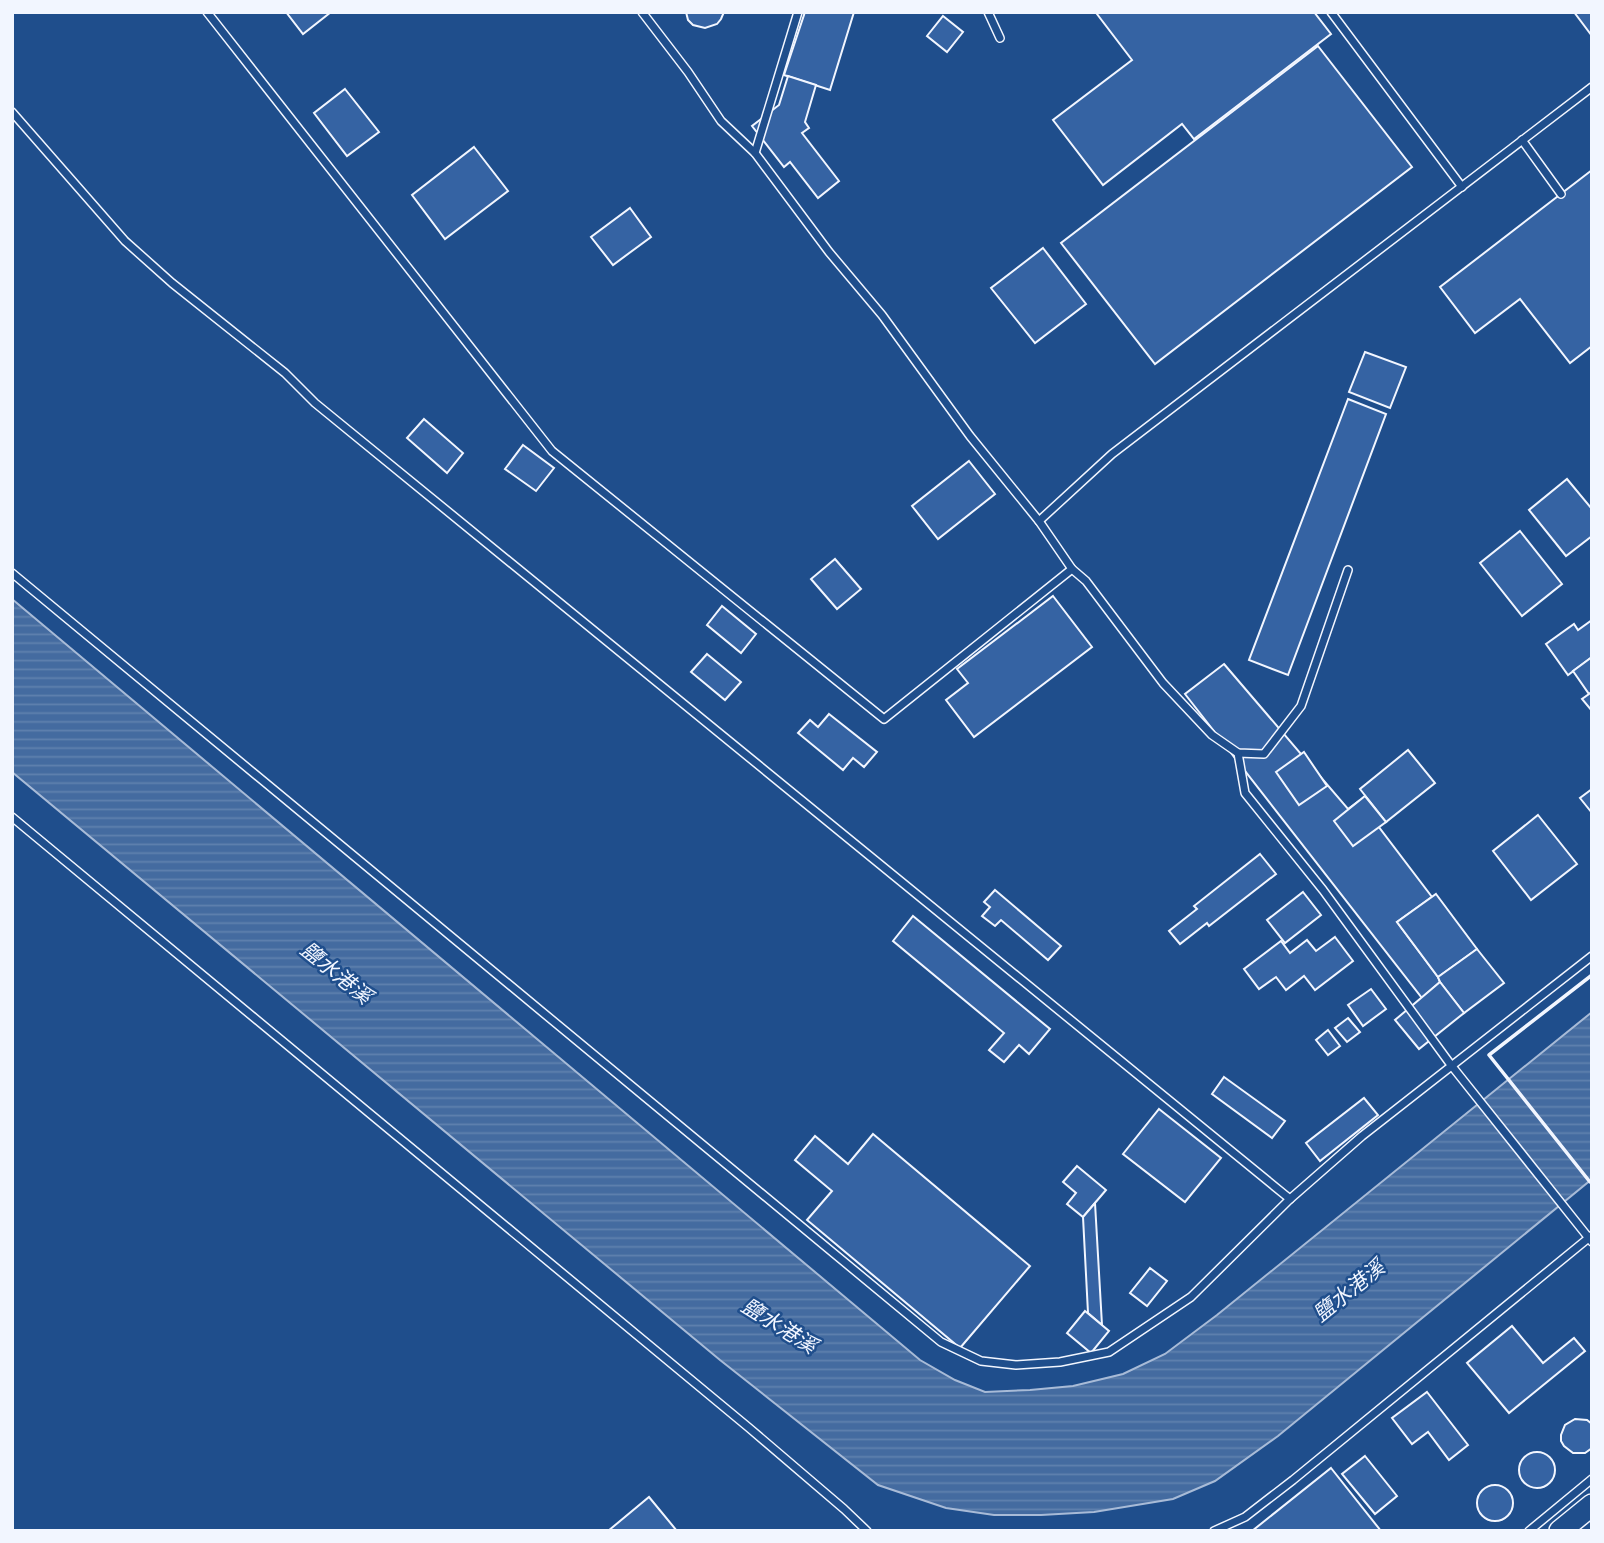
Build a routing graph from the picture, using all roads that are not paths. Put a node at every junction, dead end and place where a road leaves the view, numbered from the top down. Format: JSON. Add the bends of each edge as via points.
{"nodes":[{"id":1,"x":206,"y":12,"type":"edge"},
{"id":2,"x":642,"y":12,"type":"edge"},
{"id":3,"x":798,"y":12,"type":"edge"},
{"id":4,"x":988,"y":12,"type":"edge"},
{"id":5,"x":1331,"y":12,"type":"edge"},
{"id":6,"x":1000,"y":38,"type":"dead end"},
{"id":7,"x":1592,"y":87,"type":"edge"},
{"id":8,"x":12,"y":111,"type":"edge"},
{"id":9,"x":1522,"y":140,"type":"junction"},
{"id":10,"x":755,"y":153,"type":"junction"},
{"id":11,"x":1462,"y":187,"type":"junction"},
{"id":12,"x":1561,"y":194,"type":"dead end"},
{"id":13,"x":1039,"y":521,"type":"junction"},
{"id":14,"x":1072,"y":569,"type":"junction"},
{"id":15,"x":1348,"y":570,"type":"dead end"},
{"id":16,"x":12,"y":573,"type":"edge"},
{"id":17,"x":1238,"y":753,"type":"junction"},
{"id":18,"x":12,"y":817,"type":"edge"},
{"id":19,"x":1592,"y":956,"type":"edge"},
{"id":20,"x":1451,"y":1065,"type":"junction"},
{"id":21,"x":1290,"y":1199,"type":"junction"},
{"id":22,"x":1591,"y":1239,"type":"edge"},
{"id":23,"x":1592,"y":1479,"type":"edge"},
{"id":24,"x":1592,"y":1505,"type":"edge"},
{"id":25,"x":867,"y":1531,"type":"edge"},
{"id":26,"x":1214,"y":1531,"type":"edge"},
{"id":27,"x":1529,"y":1531,"type":"edge"},
{"id":28,"x":1560,"y":1531,"type":"edge"}],
"edges":[{"from":1,"to":14,"type":"lane","via":[[552,451],[884,719]]},
{"from":2,"to":10,"type":"lane","via":[[722,121]]},
{"from":3,"to":10,"type":"lane"},
{"from":4,"to":6,"type":"lane"},
{"from":5,"to":11,"type":"lane"},
{"from":7,"to":9,"type":"lane"},
{"from":8,"to":21,"type":"lane","via":[[125,241],[172,283]]},
{"from":9,"to":11,"type":"lane"},
{"from":9,"to":12,"type":"lane"},
{"from":10,"to":13,"type":"lane"},
{"from":11,"to":13,"type":"lane","via":[[1112,454]]},
{"from":13,"to":14,"type":"lane"},
{"from":14,"to":17,"type":"lane","via":[[1163,683],[1212,735]]},
{"from":15,"to":17,"type":"lane","via":[[1301,706],[1264,754]]},
{"from":16,"to":21,"type":"lane","via":[[942,1342],[981,1361],[1016,1365],[1109,1352],[1191,1297]]},
{"from":17,"to":20,"type":"lane","via":[[1245,793],[1323,890]]},
{"from":18,"to":25,"type":"lane","via":[[748,1427]]},
{"from":19,"to":20,"type":"lane"},
{"from":20,"to":21,"type":"lane"},
{"from":20,"to":22,"type":"lane"},
{"from":22,"to":26,"type":"lane","via":[[1293,1480],[1245,1517]]},
{"from":23,"to":27,"type":"lane"},
{"from":24,"to":28,"type":"street"}]}
